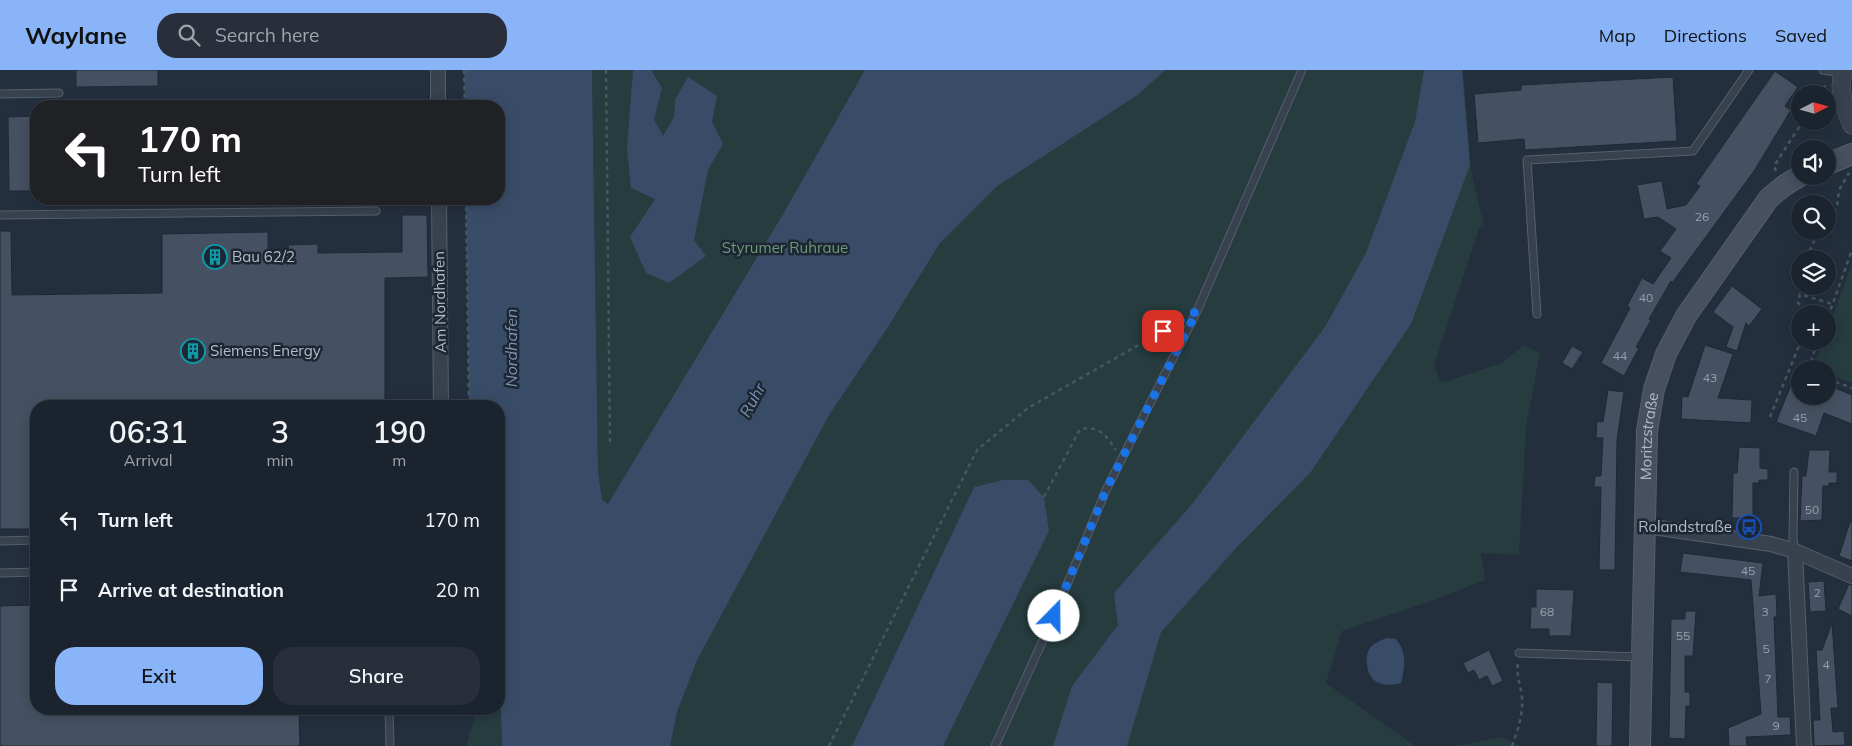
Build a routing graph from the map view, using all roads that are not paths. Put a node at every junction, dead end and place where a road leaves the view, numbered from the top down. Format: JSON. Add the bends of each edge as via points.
{"nodes":[{"id":1,"x":438,"y":70,"type":"edge"},
{"id":2,"x":1302,"y":70,"type":"edge"},
{"id":3,"x":1749,"y":70,"type":"edge"},
{"id":4,"x":1823,"y":70,"type":"edge"},
{"id":5,"x":1844,"y":72,"type":"edge"},
{"id":6,"x":59,"y":92,"type":"dead end"},
{"id":7,"x":0,"y":94,"type":"edge"},
{"id":8,"x":438,"y":100,"type":"edge"},
{"id":9,"x":1852,"y":126,"type":"edge"},
{"id":10,"x":1852,"y":154,"type":"edge"},
{"id":11,"x":1836,"y":161,"type":"edge"},
{"id":12,"x":1791,"y":181,"type":"edge"},
{"id":13,"x":439,"y":205,"type":"edge"},
{"id":14,"x":376,"y":211,"type":"dead end"},
{"id":15,"x":0,"y":215,"type":"edge"},
{"id":16,"x":1537,"y":314,"type":"dead end"},
{"id":17,"x":441,"y":400,"type":"edge"},
{"id":18,"x":1794,"y":472,"type":"dead end"},
{"id":19,"x":1646,"y":526,"type":"junction"},
{"id":20,"x":30,"y":540,"type":"edge"},
{"id":21,"x":0,"y":541,"type":"edge"},
{"id":22,"x":1795,"y":551,"type":"junction"},
{"id":23,"x":30,"y":572,"type":"edge"},
{"id":24,"x":0,"y":573,"type":"edge"},
{"id":25,"x":1852,"y":576,"type":"edge"},
{"id":26,"x":1519,"y":653,"type":"road end"},
{"id":27,"x":1642,"y":658,"type":"junction"},
{"id":28,"x":389,"y":715,"type":"edge"},
{"id":29,"x":390,"y":746,"type":"edge"},
{"id":30,"x":994,"y":746,"type":"edge"},
{"id":31,"x":1640,"y":746,"type":"edge"},
{"id":32,"x":1804,"y":746,"type":"edge"}],
"edges":[{"from":1,"to":8,"type":"street"},
{"from":2,"to":30,"type":"lane","via":[[1197,311],[1106,490],[1054,616]]},
{"from":3,"to":16,"type":"lane","via":[[1693,150],[1527,160]]},
{"from":4,"to":5,"type":"lane"},
{"from":5,"to":9,"type":"street","via":[[1840,86],[1842,100]]},
{"from":6,"to":7,"type":"lane"},
{"from":10,"to":11,"type":"main road"},
{"from":12,"to":19,"type":"main road","name":"Moritzstraße","via":[[1769,198],[1686,316],[1666,354],[1654,388],[1646,431]]},
{"from":13,"to":17,"type":"street","name":"Am Nordhafen"},
{"from":14,"to":15,"type":"lane"},
{"from":18,"to":22,"type":"lane"},
{"from":19,"to":22,"type":"street"},
{"from":19,"to":27,"type":"main road","name":"Moritzstraße"},
{"from":20,"to":21,"type":"lane"},
{"from":22,"to":25,"type":"street"},
{"from":22,"to":32,"type":"street"},
{"from":23,"to":24,"type":"lane"},
{"from":26,"to":27,"type":"lane"},
{"from":27,"to":31,"type":"main road","name":"Moritzstraße"},
{"from":28,"to":29,"type":"lane"}]}
